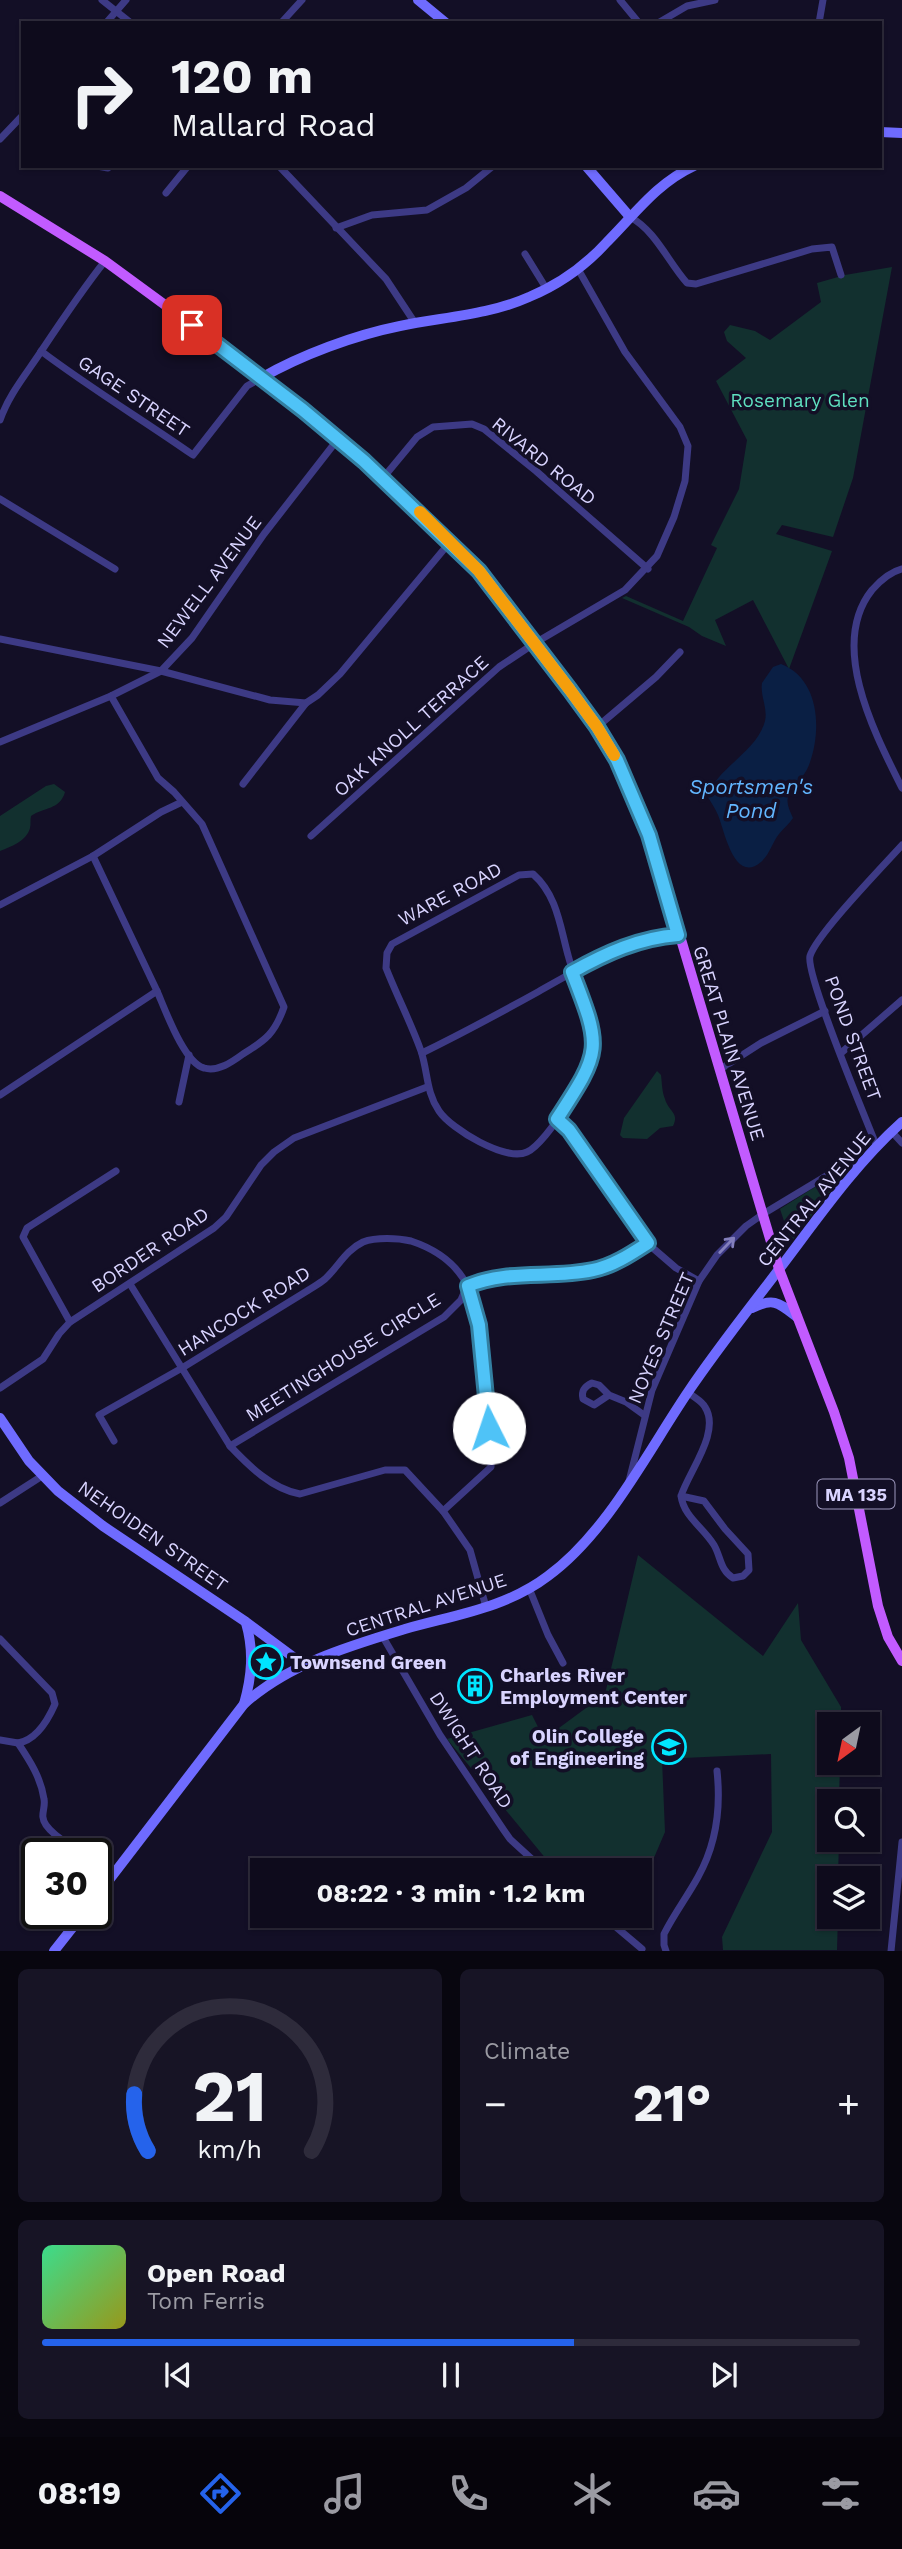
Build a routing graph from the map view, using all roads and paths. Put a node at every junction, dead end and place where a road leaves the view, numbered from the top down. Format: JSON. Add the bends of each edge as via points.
{"nodes":[{"id":1,"x":102,"y":0,"type":"edge"},
{"id":2,"x":126,"y":0,"type":"edge"},
{"id":3,"x":302,"y":0,"type":"edge"},
{"id":4,"x":418,"y":0,"type":"edge"},
{"id":5,"x":620,"y":0,"type":"edge"},
{"id":6,"x":715,"y":0,"type":"edge"},
{"id":7,"x":823,"y":0,"type":"edge"},
{"id":8,"x":117,"y":10,"type":"junction"},
{"id":9,"x":108,"y":21,"type":"edge"},
{"id":10,"x":129,"y":21,"type":"edge"},
{"id":11,"x":284,"y":21,"type":"edge"},
{"id":12,"x":444,"y":21,"type":"edge"},
{"id":13,"x":637,"y":21,"type":"edge"},
{"id":14,"x":662,"y":21,"type":"edge"},
{"id":15,"x":819,"y":21,"type":"edge"},
{"id":16,"x":21,"y":117,"type":"edge"},
{"id":17,"x":882,"y":132,"type":"edge"},
{"id":18,"x":902,"y":133,"type":"edge"},
{"id":19,"x":0,"y":139,"type":"edge"},
{"id":20,"x":186,"y":168,"type":"edge"},
{"id":21,"x":281,"y":168,"type":"edge"},
{"id":22,"x":491,"y":168,"type":"edge"},
{"id":23,"x":588,"y":168,"type":"edge"},
{"id":24,"x":690,"y":168,"type":"edge"},
{"id":25,"x":166,"y":192,"type":"dead end"},
{"id":26,"x":0,"y":195,"type":"edge"},
{"id":27,"x":630,"y":217,"type":"junction"},
{"id":28,"x":336,"y":228,"type":"junction"},
{"id":29,"x":525,"y":254,"type":"dead end"},
{"id":30,"x":104,"y":261,"type":"junction"},
{"id":31,"x":578,"y":269,"type":"junction"},
{"id":32,"x":841,"y":275,"type":"dead end"},
{"id":33,"x":546,"y":288,"type":"junction"},
{"id":34,"x":415,"y":323,"type":"junction"},
{"id":35,"x":41,"y":351,"type":"junction"},
{"id":36,"x":261,"y":377,"type":"junction"},
{"id":37,"x":0,"y":420,"type":"edge"},
{"id":38,"x":338,"y":439,"type":"junction"},
{"id":39,"x":383,"y":478,"type":"junction"},
{"id":40,"x":0,"y":499,"type":"edge"},
{"id":41,"x":450,"y":542,"type":"junction"},
{"id":42,"x":115,"y":569,"type":"dead end"},
{"id":43,"x":648,"y":569,"type":"junction"},
{"id":44,"x":902,"y":569,"type":"edge"},
{"id":45,"x":0,"y":639,"type":"edge"},
{"id":46,"x":534,"y":643,"type":"junction"},
{"id":47,"x":680,"y":653,"type":"dead end"},
{"id":48,"x":161,"y":671,"type":"junction"},
{"id":49,"x":111,"y":696,"type":"junction"},
{"id":50,"x":306,"y":702,"type":"junction"},
{"id":51,"x":597,"y":727,"type":"junction"},
{"id":52,"x":0,"y":743,"type":"edge"},
{"id":53,"x":243,"y":784,"type":"dead end"},
{"id":54,"x":902,"y":788,"type":"edge"},
{"id":55,"x":182,"y":802,"type":"junction"},
{"id":56,"x":311,"y":836,"type":"dead end"},
{"id":57,"x":902,"y":845,"type":"edge"},
{"id":58,"x":93,"y":856,"type":"junction"},
{"id":59,"x":0,"y":905,"type":"edge"},
{"id":60,"x":678,"y":935,"type":"junction"},
{"id":61,"x":572,"y":972,"type":"junction"},
{"id":62,"x":157,"y":991,"type":"junction"},
{"id":63,"x":902,"y":1000,"type":"edge"},
{"id":64,"x":825,"y":1011,"type":"junction"},
{"id":65,"x":422,"y":1053,"type":"junction"},
{"id":66,"x":841,"y":1053,"type":"junction"},
{"id":67,"x":188,"y":1055,"type":"junction"},
{"id":68,"x":719,"y":1070,"type":"junction"},
{"id":69,"x":428,"y":1087,"type":"junction"},
{"id":70,"x":0,"y":1095,"type":"edge"},
{"id":71,"x":179,"y":1102,"type":"dead end"},
{"id":72,"x":557,"y":1119,"type":"junction"},
{"id":73,"x":902,"y":1122,"type":"edge"},
{"id":74,"x":892,"y":1132,"type":"junction"},
{"id":75,"x":902,"y":1143,"type":"edge"},
{"id":76,"x":877,"y":1147,"type":"junction"},
{"id":77,"x":863,"y":1163,"type":"junction"},
{"id":78,"x":116,"y":1171,"type":"dead end"},
{"id":79,"x":762,"y":1214,"type":"junction"},
{"id":80,"x":648,"y":1243,"type":"junction"},
{"id":81,"x":779,"y":1269,"type":"junction"},
{"id":82,"x":699,"y":1281,"type":"junction"},
{"id":83,"x":130,"y":1284,"type":"junction"},
{"id":84,"x":468,"y":1286,"type":"junction"},
{"id":85,"x":748,"y":1310,"type":"junction"},
{"id":86,"x":797,"y":1317,"type":"junction"},
{"id":87,"x":70,"y":1322,"type":"junction"},
{"id":88,"x":182,"y":1368,"type":"junction"},
{"id":89,"x":0,"y":1388,"type":"edge"},
{"id":90,"x":688,"y":1392,"type":"junction"},
{"id":91,"x":610,"y":1395,"type":"dead end"},
{"id":92,"x":644,"y":1415,"type":"junction"},
{"id":93,"x":0,"y":1418,"type":"edge"},
{"id":94,"x":114,"y":1441,"type":"dead end"},
{"id":95,"x":230,"y":1446,"type":"junction"},
{"id":96,"x":42,"y":1476,"type":"junction"},
{"id":97,"x":628,"y":1483,"type":"junction"},
{"id":98,"x":681,"y":1496,"type":"junction"},
{"id":99,"x":0,"y":1503,"type":"edge"},
{"id":100,"x":443,"y":1511,"type":"junction"},
{"id":101,"x":529,"y":1588,"type":"junction"},
{"id":102,"x":486,"y":1608,"type":"junction"},
{"id":103,"x":246,"y":1622,"type":"junction"},
{"id":104,"x":383,"y":1637,"type":"junction"},
{"id":105,"x":0,"y":1639,"type":"edge"},
{"id":106,"x":902,"y":1661,"type":"edge"},
{"id":107,"x":563,"y":1664,"type":"dead end"},
{"id":108,"x":304,"y":1665,"type":"junction"},
{"id":109,"x":244,"y":1704,"type":"junction"},
{"id":110,"x":0,"y":1740,"type":"edge"},
{"id":111,"x":18,"y":1743,"type":"junction"},
{"id":112,"x":717,"y":1771,"type":"dead end"},
{"id":113,"x":60,"y":1838,"type":"edge"},
{"id":114,"x":902,"y":1842,"type":"edge"},
{"id":115,"x":532,"y":1858,"type":"edge"},
{"id":116,"x":112,"y":1877,"type":"edge"},
{"id":117,"x":617,"y":1928,"type":"edge"},
{"id":118,"x":71,"y":1929,"type":"edge"},
{"id":119,"x":642,"y":1949,"type":"edge"},
{"id":120,"x":54,"y":1951,"type":"edge"},
{"id":121,"x":666,"y":1951,"type":"edge"},
{"id":122,"x":891,"y":1951,"type":"edge"}],
"edges":[{"from":1,"to":8,"type":"street"},
{"from":2,"to":8,"type":"street"},
{"from":3,"to":11,"type":"street"},
{"from":4,"to":12,"type":"main road"},
{"from":5,"to":13,"type":"street"},
{"from":6,"to":14,"type":"street","via":[[687,6]]},
{"from":7,"to":15,"type":"street"},
{"from":8,"to":9,"type":"street"},
{"from":8,"to":10,"type":"street"},
{"from":16,"to":19,"type":"street"},
{"from":17,"to":18,"type":"main road"},
{"from":20,"to":25,"type":"street"},
{"from":21,"to":28,"type":"street"},
{"from":22,"to":28,"type":"street","via":[[427,210],[372,215]]},
{"from":23,"to":27,"type":"main road"},
{"from":24,"to":27,"type":"main road","via":[[660,187]]},
{"from":26,"to":30,"type":"main road","name":"GREAT PLAIN AVENUE","number":"MA 135"},
{"from":27,"to":31,"type":"main road"},
{"from":27,"to":32,"type":"street","via":[[659,245],[687,283],[828,246]]},
{"from":28,"to":34,"type":"street","via":[[386,279]]},
{"from":29,"to":33,"type":"street"},
{"from":30,"to":35,"type":"street"},
{"from":30,"to":36,"type":"main road","name":"GREAT PLAIN AVENUE","number":"MA 135"},
{"from":31,"to":33,"type":"main road"},
{"from":31,"to":43,"type":"street","via":[[625,352],[680,427],[688,446],[685,481],[674,517]]},
{"from":33,"to":34,"type":"main road","via":[[504,307]]},
{"from":34,"to":36,"type":"main road","via":[[336,346]]},
{"from":35,"to":36,"type":"street","name":"GAGE STREET","via":[[193,455],[247,386]]},
{"from":35,"to":37,"type":"street"},
{"from":36,"to":38,"type":"main road","name":"GREAT PLAIN AVENUE","number":"MA 135"},
{"from":38,"to":39,"type":"main road","name":"GREAT PLAIN AVENUE","number":"MA 135"},
{"from":38,"to":48,"type":"street","name":"NEWELL AVENUE","via":[[192,638]]},
{"from":39,"to":41,"type":"main road","name":"GREAT PLAIN AVENUE","number":"MA 135"},
{"from":39,"to":43,"type":"street","name":"RIVARD ROAD","via":[[417,437],[433,427],[472,424],[536,471]]},
{"from":40,"to":42,"type":"street"},
{"from":41,"to":46,"type":"main road","name":"GREAT PLAIN AVENUE","number":"MA 135","via":[[479,571]]},
{"from":41,"to":50,"type":"street","via":[[340,674]]},
{"from":43,"to":46,"type":"street","name":"OAK KNOLL TERRACE","via":[[625,590]]},
{"from":44,"to":54,"type":"street","via":[[880,581],[867,596],[857,613],[854,649],[855,672]]},
{"from":45,"to":48,"type":"street"},
{"from":46,"to":51,"type":"main road","name":"GREAT PLAIN AVENUE","number":"MA 135"},
{"from":46,"to":56,"type":"street","name":"OAK KNOLL TERRACE","via":[[499,667]]},
{"from":47,"to":51,"type":"street"},
{"from":48,"to":49,"type":"street","name":"NEWELL AVENUE"},
{"from":48,"to":50,"type":"street","via":[[270,700]]},
{"from":49,"to":52,"type":"street","name":"NEWELL AVENUE"},
{"from":49,"to":55,"type":"street","via":[[158,778]]},
{"from":50,"to":53,"type":"street"},
{"from":51,"to":60,"type":"main road","name":"GREAT PLAIN AVENUE","number":"MA 135","via":[[645,822]]},
{"from":55,"to":58,"type":"street"},
{"from":55,"to":67,"type":"street","via":[[210,839],[284,1007],[271,1034],[226,1066],[205,1069]]},
{"from":57,"to":64,"type":"street","name":"POND STREET","via":[[821,937],[810,956]]},
{"from":58,"to":59,"type":"street"},
{"from":58,"to":62,"type":"street"},
{"from":60,"to":61,"type":"street","via":[[628,945]]},
{"from":60,"to":68,"type":"main road","name":"GREAT PLAIN AVENUE","number":"MA 135"},
{"from":61,"to":65,"type":"street"},
{"from":61,"to":65,"type":"street","name":"WARE ROAD","via":[[550,891],[533,874],[519,875],[392,944],[387,953],[386,968]]},
{"from":61,"to":72,"type":"street","via":[[593,1031],[594,1048],[586,1075]]},
{"from":62,"to":67,"type":"street"},
{"from":62,"to":70,"type":"street"},
{"from":63,"to":66,"type":"street"},
{"from":64,"to":66,"type":"street","name":"POND STREET"},
{"from":64,"to":68,"type":"street"},
{"from":65,"to":69,"type":"street"},
{"from":66,"to":76,"type":"street","name":"POND STREET"},
{"from":67,"to":71,"type":"street"},
{"from":68,"to":79,"type":"main road","name":"GREAT PLAIN AVENUE","number":"MA 135"},
{"from":69,"to":72,"type":"street","via":[[448,1122],[507,1153],[525,1153],[536,1147]]},
{"from":69,"to":83,"type":"street","name":"BORDER ROAD","via":[[294,1138],[261,1165],[220,1223]]},
{"from":72,"to":80,"type":"street"},
{"from":73,"to":74,"type":"main road","name":"CENTRAL AVENUE"},
{"from":74,"to":75,"type":"street"},
{"from":74,"to":76,"type":"main road","name":"CENTRAL AVENUE"},
{"from":76,"to":77,"type":"main road","name":"CENTRAL AVENUE"},
{"from":77,"to":79,"type":"street","name":"NOYES STREET","via":[[841,1167]]},
{"from":77,"to":81,"type":"main road","name":"CENTRAL AVENUE"},
{"from":78,"to":87,"type":"street","via":[[27,1228],[23,1237]]},
{"from":79,"to":81,"type":"main road","name":"GREAT PLAIN AVENUE","number":"MA 135"},
{"from":82,"to":79,"type":"street","name":"NOYES STREET","one_way":true,"via":[[733,1238]]},
{"from":80,"to":82,"type":"street"},
{"from":80,"to":84,"type":"street","via":[[594,1270],[509,1275]]},
{"from":81,"to":85,"type":"main road","name":"CENTRAL AVENUE"},
{"from":81,"to":86,"type":"main road","name":"GREAT PLAIN AVENUE","number":"MA 135"},
{"from":82,"to":92,"type":"street","name":"NOYES STREET"},
{"from":83,"to":87,"type":"street","name":"BORDER ROAD"},
{"from":83,"to":88,"type":"street"},
{"from":84,"to":88,"type":"street","name":"HANCOCK ROAD","via":[[444,1257],[428,1247],[404,1239],[365,1241],[324,1279]]},
{"from":84,"to":95,"type":"street","name":"MEETINGHOUSE CIRCLE","via":[[444,1317]]},
{"from":84,"to":100,"type":"street","name":"MEETINGHOUSE CIRCLE","via":[[479,1325],[491,1467]]},
{"from":85,"to":86,"type":"main road","via":[[772,1302]]},
{"from":85,"to":90,"type":"main road","name":"CENTRAL AVENUE"},
{"from":86,"to":106,"type":"main road","name":"GREAT PLAIN AVENUE","number":"MA 135","via":[[849,1458],[878,1606]]},
{"from":87,"to":89,"type":"street","name":"BORDER ROAD","via":[[43,1359]]},
{"from":88,"to":94,"type":"street","name":"HANCOCK ROAD","via":[[99,1415]]},
{"from":88,"to":95,"type":"street"},
{"from":90,"to":97,"type":"main road","name":"CENTRAL AVENUE"},
{"from":90,"to":98,"type":"street","via":[[704,1405],[710,1435]]},
{"from":91,"to":92,"type":"street"},
{"from":92,"to":97,"type":"street","name":"NOYES STREET"},
{"from":93,"to":96,"type":"main road","name":"NEHOIDEN STREET"},
{"from":95,"to":100,"type":"street","via":[[257,1472],[287,1492],[300,1494],[385,1470],[405,1470]]},
{"from":96,"to":99,"type":"street"},
{"from":96,"to":103,"type":"main road","name":"NEHOIDEN STREET","via":[[103,1526]]},
{"from":97,"to":101,"type":"main road","name":"CENTRAL AVENUE","via":[[575,1552]]},
{"from":98,"to":98,"type":"street","via":[[704,1501],[748,1555],[749,1570],[743,1576],[727,1574],[716,1547],[682,1509]]},
{"from":100,"to":102,"type":"street","via":[[470,1550]]},
{"from":101,"to":102,"type":"main road","name":"CENTRAL AVENUE"},
{"from":101,"to":107,"type":"street"},
{"from":102,"to":104,"type":"main road","name":"CENTRAL AVENUE"},
{"from":103,"to":108,"type":"main road","name":"NEHOIDEN STREET"},
{"from":103,"to":109,"type":"main road","via":[[252,1668]]},
{"from":104,"to":108,"type":"main road","name":"CENTRAL AVENUE"},
{"from":104,"to":115,"type":"street","name":"DWIGHT ROAD","via":[[440,1735],[503,1829]]},
{"from":105,"to":111,"type":"street","via":[[52,1693],[55,1704],[38,1732]]},
{"from":108,"to":109,"type":"main road","name":"CENTRAL AVENUE","via":[[272,1681]]},
{"from":109,"to":116,"type":"main road","name":"CENTRAL AVENUE"},
{"from":110,"to":111,"type":"street"},
{"from":111,"to":113,"type":"street","via":[[37,1772],[45,1802],[44,1823]]},
{"from":112,"to":121,"type":"street","via":[[719,1804],[712,1844],[664,1934]]},
{"from":114,"to":122,"type":"street"},
{"from":117,"to":119,"type":"street"},
{"from":118,"to":120,"type":"main road"}]}
